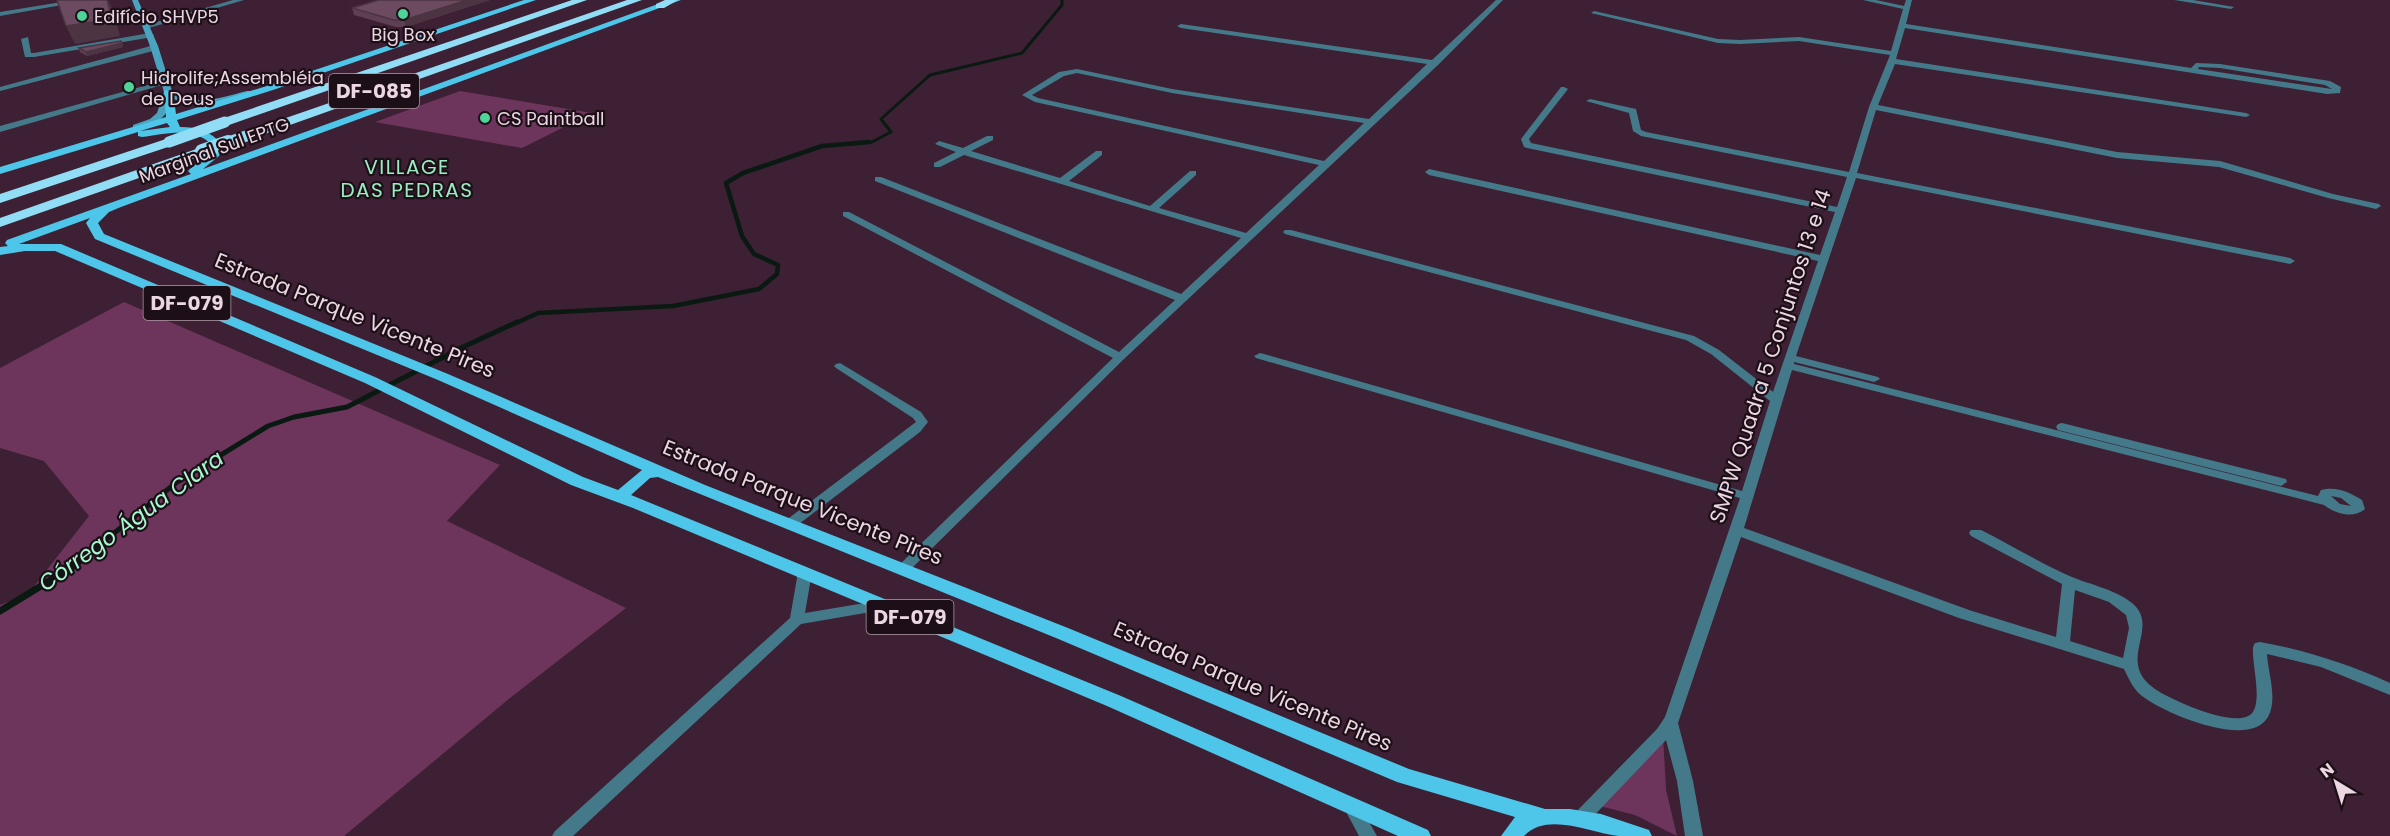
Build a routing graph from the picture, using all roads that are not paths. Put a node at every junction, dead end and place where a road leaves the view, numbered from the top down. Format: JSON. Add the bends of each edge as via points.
{"nodes":[{"id":1,"x":87,"y":0,"type":"edge"},
{"id":2,"x":135,"y":0,"type":"edge"},
{"id":3,"x":241,"y":0,"type":"edge"},
{"id":4,"x":532,"y":0,"type":"edge"},
{"id":5,"x":582,"y":0,"type":"edge"},
{"id":6,"x":637,"y":0,"type":"edge"},
{"id":7,"x":675,"y":0,"type":"edge"},
{"id":8,"x":1500,"y":0,"type":"edge"},
{"id":9,"x":1866,"y":0,"type":"edge"},
{"id":10,"x":2177,"y":0,"type":"edge"},
{"id":11,"x":1908,"y":4,"type":"edge"},
{"id":12,"x":660,"y":6,"type":"joint"},
{"id":13,"x":2231,"y":8,"type":"dead end"},
{"id":14,"x":1594,"y":13,"type":"dead end"},
{"id":15,"x":0,"y":14,"type":"edge"},
{"id":16,"x":1901,"y":25,"type":"junction"},
{"id":17,"x":146,"y":26,"type":"junction"},
{"id":18,"x":1181,"y":26,"type":"dead end"},
{"id":19,"x":150,"y":35,"type":"junction"},
{"id":20,"x":26,"y":39,"type":"dead end"},
{"id":21,"x":154,"y":46,"type":"junction"},
{"id":22,"x":1892,"y":57,"type":"junction"},
{"id":23,"x":1435,"y":63,"type":"junction"},
{"id":24,"x":2193,"y":71,"type":"junction"},
{"id":25,"x":0,"y":87,"type":"edge"},
{"id":26,"x":273,"y":87,"type":"junction"},
{"id":27,"x":167,"y":88,"type":"junction"},
{"id":28,"x":1564,"y":89,"type":"dead end"},
{"id":29,"x":1590,"y":101,"type":"dead end"},
{"id":30,"x":1873,"y":107,"type":"junction"},
{"id":31,"x":2246,"y":115,"type":"dead end"},
{"id":32,"x":172,"y":118,"type":"junction"},
{"id":33,"x":1372,"y":122,"type":"junction"},
{"id":34,"x":0,"y":129,"type":"edge"},
{"id":35,"x":180,"y":130,"type":"junction"},
{"id":36,"x":115,"y":135,"type":"junction"},
{"id":37,"x":990,"y":138,"type":"dead end"},
{"id":38,"x":939,"y":144,"type":"dead end"},
{"id":39,"x":77,"y":147,"type":"junction"},
{"id":40,"x":964,"y":151,"type":"junction"},
{"id":41,"x":1099,"y":153,"type":"dead end"},
{"id":42,"x":1327,"y":164,"type":"junction"},
{"id":43,"x":937,"y":165,"type":"dead end"},
{"id":44,"x":0,"y":171,"type":"edge"},
{"id":45,"x":1429,"y":172,"type":"dead end"},
{"id":46,"x":1193,"y":173,"type":"dead end"},
{"id":47,"x":1852,"y":176,"type":"junction"},
{"id":48,"x":878,"y":180,"type":"dead end"},
{"id":49,"x":1061,"y":182,"type":"junction"},
{"id":50,"x":154,"y":190,"type":"junction"},
{"id":51,"x":0,"y":199,"type":"edge"},
{"id":52,"x":126,"y":200,"type":"junction"},
{"id":53,"x":2376,"y":206,"type":"dead end"},
{"id":54,"x":1152,"y":209,"type":"junction"},
{"id":55,"x":1840,"y":210,"type":"junction"},
{"id":56,"x":846,"y":214,"type":"dead end"},
{"id":57,"x":0,"y":223,"type":"edge"},
{"id":58,"x":1288,"y":232,"type":"dead end"},
{"id":59,"x":1250,"y":237,"type":"junction"},
{"id":60,"x":0,"y":249,"type":"edge"},
{"id":61,"x":1824,"y":259,"type":"junction"},
{"id":62,"x":2290,"y":261,"type":"dead end"},
{"id":63,"x":1183,"y":298,"type":"junction"},
{"id":64,"x":1260,"y":356,"type":"dead end"},
{"id":65,"x":1120,"y":357,"type":"junction"},
{"id":66,"x":1789,"y":362,"type":"junction"},
{"id":67,"x":840,"y":366,"type":"dead end"},
{"id":68,"x":1776,"y":400,"type":"junction"},
{"id":69,"x":664,"y":472,"type":"junction"},
{"id":70,"x":1746,"y":496,"type":"junction"},
{"id":71,"x":620,"y":497,"type":"junction"},
{"id":72,"x":2326,"y":497,"type":"dead end"},
{"id":73,"x":789,"y":524,"type":"junction"},
{"id":74,"x":1737,"y":531,"type":"junction"},
{"id":75,"x":1976,"y":533,"type":"dead end"},
{"id":76,"x":903,"y":569,"type":"junction"},
{"id":77,"x":802,"y":572,"type":"junction"},
{"id":78,"x":2069,"y":581,"type":"junction"},
{"id":79,"x":892,"y":609,"type":"junction"},
{"id":80,"x":797,"y":620,"type":"junction"},
{"id":81,"x":2062,"y":645,"type":"junction"},
{"id":82,"x":2131,"y":666,"type":"junction"},
{"id":83,"x":2390,"y":689,"type":"edge"},
{"id":84,"x":1670,"y":724,"type":"junction"},
{"id":85,"x":1351,"y":807,"type":"junction"},
{"id":86,"x":1547,"y":818,"type":"junction"},
{"id":87,"x":1580,"y":819,"type":"junction"},
{"id":88,"x":561,"y":836,"type":"edge"},
{"id":89,"x":1368,"y":836,"type":"edge"},
{"id":90,"x":1420,"y":836,"type":"edge"},
{"id":91,"x":1512,"y":836,"type":"edge"},
{"id":92,"x":1641,"y":836,"type":"edge"},
{"id":93,"x":1694,"y":836,"type":"edge"}],
"edges":[{"from":1,"to":15,"type":"street"},
{"from":2,"to":17,"type":"main road"},
{"from":3,"to":17,"type":"street"},
{"from":4,"to":26,"type":"main road"},
{"from":5,"to":51,"type":"highway","number":"DF-085","bridge":true},
{"from":6,"to":57,"type":"highway","number":"DF-085","bridge":true},
{"from":7,"to":12,"type":"highway"},
{"from":8,"to":23,"type":"street"},
{"from":9,"to":11,"type":"street"},
{"from":10,"to":13,"type":"street"},
{"from":11,"to":16,"type":"street","name":"SMPW Quadra 5 Conjuntos 13 e 14"},
{"from":12,"to":50,"type":"main road","name":"Marginal Sul EPTG"},
{"from":14,"to":22,"type":"street","via":[[1718,41],[1799,39]]},
{"from":16,"to":22,"type":"street","name":"SMPW Quadra 5 Conjuntos 13 e 14"},
{"from":16,"to":24,"type":"street"},
{"from":17,"to":19,"type":"main road"},
{"from":18,"to":23,"type":"street"},
{"from":19,"to":20,"type":"street","via":[[31,56]]},
{"from":19,"to":21,"type":"main road"},
{"from":21,"to":25,"type":"street"},
{"from":21,"to":27,"type":"main road"},
{"from":22,"to":30,"type":"street","name":"SMPW Quadra 5 Conjuntos 13 e 14"},
{"from":22,"to":31,"type":"street"},
{"from":23,"to":33,"type":"street"},
{"from":24,"to":24,"type":"street","via":[[2327,92],[2338,89],[2327,82],[2220,66],[2196,65]]},
{"from":26,"to":27,"type":"main road","via":[[200,103],[181,101]]},
{"from":26,"to":32,"type":"main road"},
{"from":27,"to":32,"type":"main road"},
{"from":27,"to":34,"type":"street"},
{"from":27,"to":36,"type":"main road","via":[[164,109],[155,119]]},
{"from":28,"to":55,"type":"street","via":[[1525,139],[1527,145]]},
{"from":29,"to":47,"type":"street","via":[[1633,111],[1637,131],[1644,134]]},
{"from":30,"to":47,"type":"street","name":"SMPW Quadra 5 Conjuntos 13 e 14"},
{"from":30,"to":53,"type":"street","via":[[2117,155],[2220,164]]},
{"from":32,"to":35,"type":"main road"},
{"from":32,"to":36,"type":"main road"},
{"from":33,"to":42,"type":"street"},
{"from":33,"to":42,"type":"street","via":[[1077,71],[1062,74],[1026,95]]},
{"from":35,"to":39,"type":"main road"},
{"from":35,"to":50,"type":"main road","via":[[213,138],[217,145],[215,154],[188,175]]},
{"from":36,"to":39,"type":"main road"},
{"from":37,"to":40,"type":"street"},
{"from":38,"to":40,"type":"street"},
{"from":39,"to":44,"type":"main road"},
{"from":40,"to":43,"type":"street"},
{"from":40,"to":49,"type":"street"},
{"from":41,"to":49,"type":"street"},
{"from":42,"to":59,"type":"street"},
{"from":45,"to":61,"type":"street"},
{"from":46,"to":54,"type":"street"},
{"from":47,"to":55,"type":"street","name":"SMPW Quadra 5 Conjuntos 13 e 14"},
{"from":47,"to":62,"type":"street"},
{"from":48,"to":63,"type":"street"},
{"from":49,"to":54,"type":"street"},
{"from":50,"to":52,"type":"main road","name":"Marginal Sul EPTG"},
{"from":52,"to":60,"type":"main road","name":"Marginal Sul EPTG"},
{"from":52,"to":69,"type":"main road","name":"Estrada Parque Vicente Pires","number":"DF-079","via":[[92,223],[99,236]]},
{"from":54,"to":59,"type":"street"},
{"from":55,"to":61,"type":"street","name":"SMPW Quadra 5 Conjuntos 13 e 14"},
{"from":56,"to":65,"type":"street"},
{"from":58,"to":68,"type":"street","via":[[1690,338],[1715,352]]},
{"from":59,"to":63,"type":"street"},
{"from":60,"to":71,"type":"main road","number":"DF-079","via":[[57,247],[370,380],[577,481]]},
{"from":61,"to":66,"type":"street","name":"SMPW Quadra 5 Conjuntos 13 e 14"},
{"from":63,"to":65,"type":"street"},
{"from":64,"to":70,"type":"street"},
{"from":65,"to":76,"type":"street"},
{"from":66,"to":68,"type":"street","name":"SMPW Quadra 5 Conjuntos 13 e 14"},
{"from":66,"to":72,"type":"street"},
{"from":67,"to":73,"type":"street","via":[[922,422]]},
{"from":68,"to":70,"type":"street","name":"SMPW Quadra 5 Conjuntos 13 e 14"},
{"from":69,"to":71,"type":"main road","via":[[645,474]]},
{"from":69,"to":73,"type":"main road","name":"Estrada Parque Vicente Pires","number":"DF-079"},
{"from":70,"to":74,"type":"street","name":"SMPW Quadra 5 Conjuntos 13 e 14"},
{"from":71,"to":77,"type":"main road","number":"DF-079"},
{"from":73,"to":76,"type":"main road","name":"Estrada Parque Vicente Pires","number":"DF-079"},
{"from":74,"to":81,"type":"street","via":[[1964,614]]},
{"from":74,"to":84,"type":"street","name":"SMPW Quadra 5 Conjuntos 13 e 14"},
{"from":75,"to":78,"type":"street"},
{"from":76,"to":86,"type":"main road","name":"Estrada Parque Vicente Pires","number":"DF-079","via":[[1404,776]]},
{"from":77,"to":79,"type":"main road","number":"DF-079"},
{"from":77,"to":80,"type":"street"},
{"from":78,"to":81,"type":"street"},
{"from":78,"to":82,"type":"street","via":[[2129,608],[2136,628]]},
{"from":79,"to":80,"type":"street","via":[[871,608]]},
{"from":79,"to":85,"type":"main road","number":"DF-079","via":[[1123,705]]},
{"from":80,"to":88,"type":"street"},
{"from":81,"to":82,"type":"street"},
{"from":82,"to":83,"type":"street","via":[[2140,684],[2162,702],[2231,724],[2247,725],[2262,714],[2260,647],[2330,664]]},
{"from":84,"to":87,"type":"street","name":"SMPW Quadra 5 Conjuntos 13 e 14"},
{"from":84,"to":93,"type":"street"},
{"from":85,"to":89,"type":"street"},
{"from":85,"to":90,"type":"main road","number":"DF-079"},
{"from":86,"to":87,"type":"main road","number":"DF-079"},
{"from":86,"to":91,"type":"main road","number":"DF-079","via":[[1528,820]]},
{"from":87,"to":92,"type":"main road","number":"DF-079"}]}
